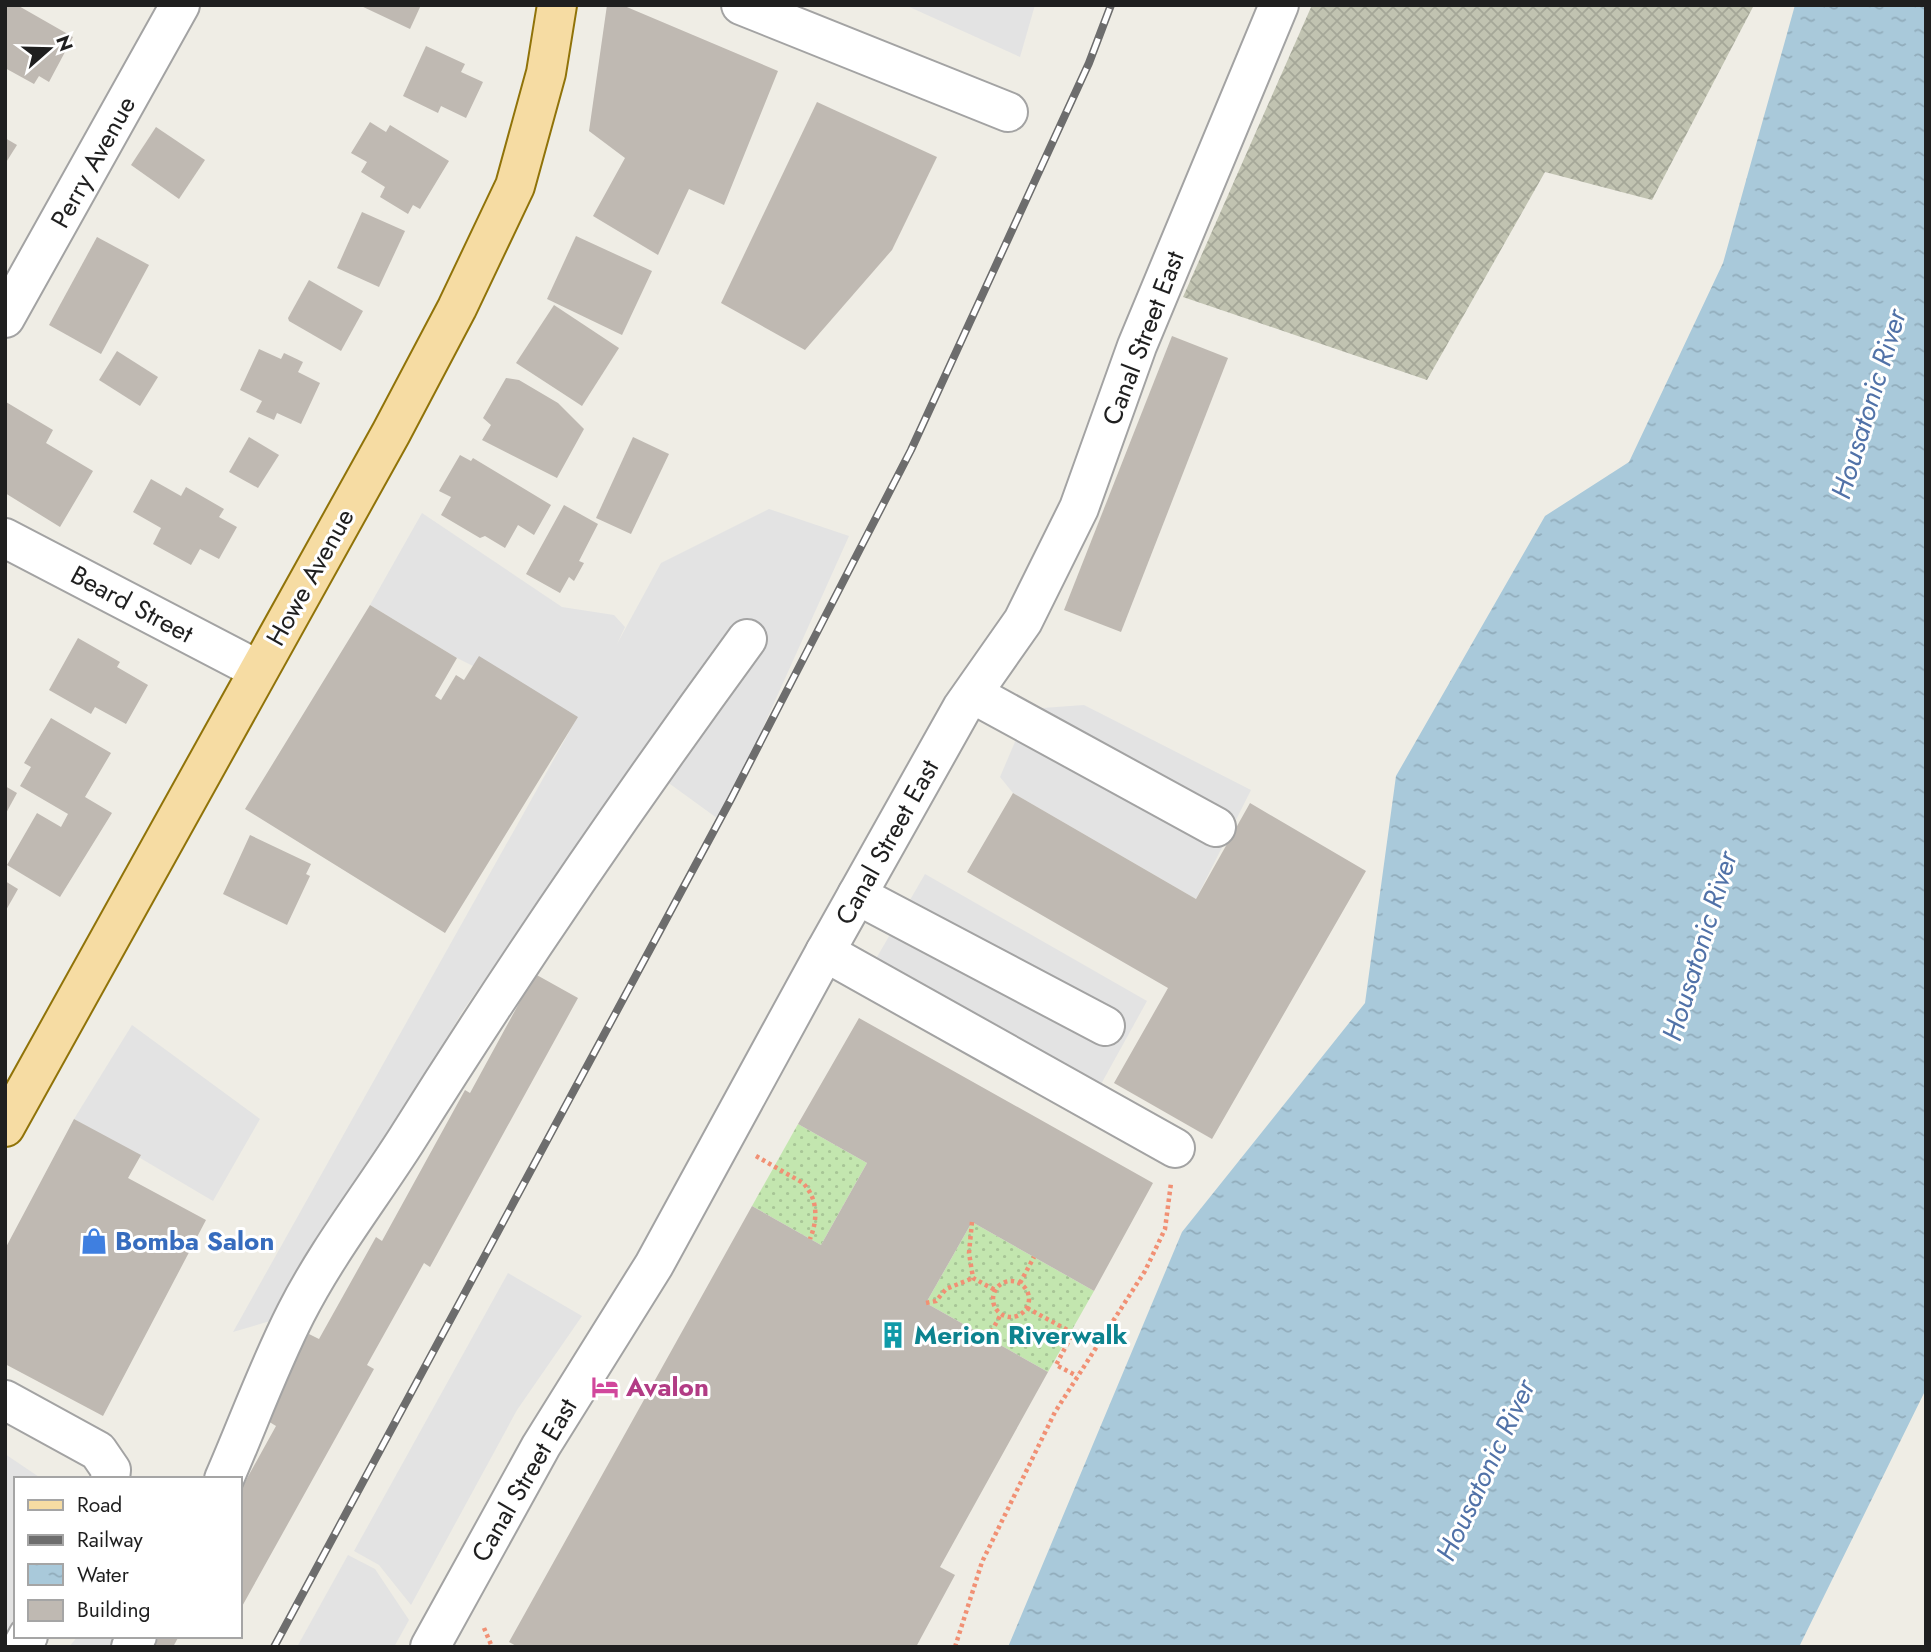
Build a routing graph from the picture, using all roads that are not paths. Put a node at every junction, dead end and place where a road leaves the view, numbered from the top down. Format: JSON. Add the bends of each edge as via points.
{"nodes":[{"id":1,"x":180,"y":5,"type":"edge"},
{"id":2,"x":557,"y":5,"type":"edge"},
{"id":3,"x":741,"y":5,"type":"edge"},
{"id":4,"x":1279,"y":5,"type":"edge"},
{"id":5,"x":1008,"y":112,"type":"dead end"},
{"id":6,"x":5,"y":318,"type":"edge"},
{"id":7,"x":5,"y":538,"type":"edge"},
{"id":8,"x":747,"y":639,"type":"dead end"},
{"id":9,"x":258,"y":670,"type":"junction"},
{"id":10,"x":973,"y":694,"type":"junction"},
{"id":11,"x":1216,"y":827,"type":"dead end"},
{"id":12,"x":857,"y":895,"type":"junction"},
{"id":13,"x":825,"y":952,"type":"junction"},
{"id":14,"x":1105,"y":1026,"type":"dead end"},
{"id":15,"x":5,"y":1126,"type":"edge"},
{"id":16,"x":1175,"y":1148,"type":"road end"},
{"id":17,"x":5,"y":1400,"type":"edge"},
{"id":18,"x":110,"y":1477,"type":"edge"},
{"id":19,"x":225,"y":1477,"type":"edge"},
{"id":20,"x":430,"y":1647,"type":"edge"}],
"edges":[{"from":1,"to":6,"type":"street","name":"Perry Avenue"},
{"from":2,"to":9,"type":"main road","name":"Howe Avenue","via":[[546,73],[515,186],[451,319]]},
{"from":3,"to":5,"type":"street"},
{"from":4,"to":10,"type":"street","name":"Canal Street East","via":[[1138,346],[1079,508],[1023,621]]},
{"from":7,"to":9,"type":"street","name":"Beard Street"},
{"from":8,"to":19,"type":"street","via":[[497,997],[327,1258],[295,1314]]},
{"from":9,"to":15,"type":"main road","name":"Howe Avenue"},
{"from":10,"to":11,"type":"street"},
{"from":10,"to":12,"type":"street","name":"Canal Street East"},
{"from":12,"to":13,"type":"street","name":"Canal Street East"},
{"from":12,"to":14,"type":"street"},
{"from":13,"to":16,"type":"street"},
{"from":13,"to":20,"type":"street","name":"Canal Street East","via":[[654,1265],[541,1446]]},
{"from":17,"to":18,"type":"street","via":[[98,1451],[111,1470]]}]}
